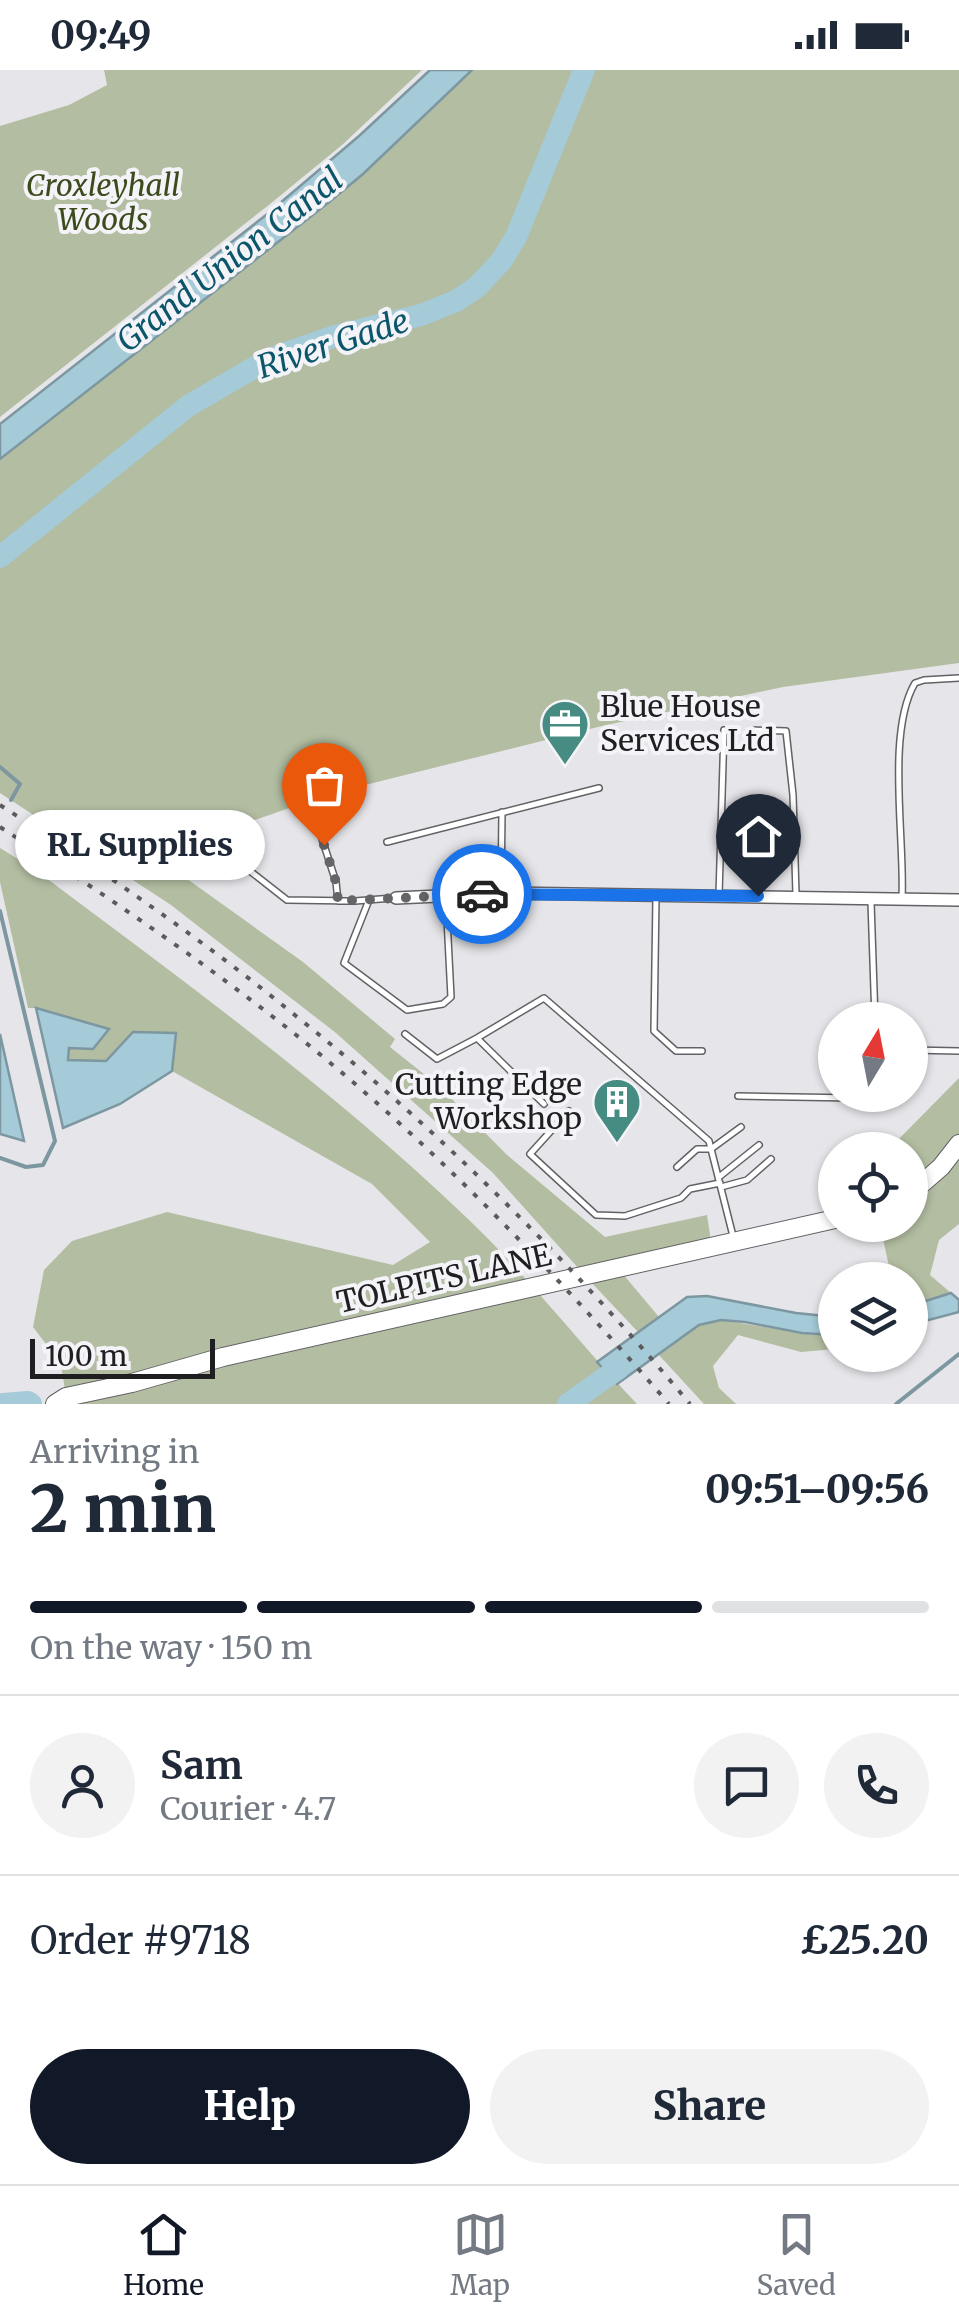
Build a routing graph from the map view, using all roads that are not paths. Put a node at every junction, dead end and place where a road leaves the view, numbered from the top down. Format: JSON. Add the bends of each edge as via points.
{"nodes":[{"id":1,"x":959,"y":678,"type":"edge"},
{"id":2,"x":724,"y":730,"type":"dead end"},
{"id":3,"x":750,"y":730,"type":"dead end"},
{"id":4,"x":600,"y":788,"type":"dead end"},
{"id":5,"x":312,"y":808,"type":"dead end"},
{"id":6,"x":502,"y":812,"type":"junction"},
{"id":7,"x":208,"y":839,"type":"dead end"},
{"id":8,"x":386,"y":842,"type":"dead end"},
{"id":9,"x":501,"y":893,"type":"junction"},
{"id":10,"x":656,"y":894,"type":"junction"},
{"id":11,"x":719,"y":895,"type":"junction"},
{"id":12,"x":446,"y":896,"type":"junction"},
{"id":13,"x":796,"y":897,"type":"junction"},
{"id":14,"x":396,"y":898,"type":"joint"},
{"id":15,"x":871,"y":899,"type":"junction"},
{"id":16,"x":902,"y":899,"type":"junction"},
{"id":17,"x":370,"y":900,"type":"junction"},
{"id":18,"x":959,"y":900,"type":"edge"},
{"id":19,"x":338,"y":901,"type":"junction"},
{"id":20,"x":874,"y":1002,"type":"edge"},
{"id":21,"x":405,"y":1034,"type":"dead end"},
{"id":22,"x":476,"y":1038,"type":"junction"},
{"id":23,"x":928,"y":1050,"type":"edge"},
{"id":24,"x":959,"y":1051,"type":"edge"},
{"id":25,"x":702,"y":1052,"type":"dead end"},
{"id":26,"x":738,"y":1096,"type":"dead end"},
{"id":27,"x":818,"y":1097,"type":"edge"},
{"id":28,"x":544,"y":1104,"type":"dead end"},
{"id":29,"x":569,"y":1111,"type":"dead end"},
{"id":30,"x":740,"y":1127,"type":"dead end"},
{"id":31,"x":959,"y":1144,"type":"edge"},
{"id":32,"x":758,"y":1145,"type":"dead end"},
{"id":33,"x":712,"y":1150,"type":"junction"},
{"id":34,"x":771,"y":1159,"type":"dead end"},
{"id":35,"x":677,"y":1166,"type":"dead end"},
{"id":36,"x":928,"y":1178,"type":"edge"},
{"id":37,"x":720,"y":1182,"type":"junction"},
{"id":38,"x":818,"y":1223,"type":"edge"},
{"id":39,"x":735,"y":1243,"type":"junction"},
{"id":40,"x":60,"y":1401,"type":"edge"}],
"edges":[{"from":1,"to":16,"type":"lane","via":[[924,680],[910,692],[900,762]]},
{"from":2,"to":11,"type":"lane"},
{"from":3,"to":13,"type":"lane","via":[[786,730]]},
{"from":4,"to":6,"type":"lane"},
{"from":5,"to":19,"type":"lane"},
{"from":6,"to":8,"type":"lane"},
{"from":6,"to":9,"type":"lane"},
{"from":7,"to":19,"type":"lane","via":[[286,900]]},
{"from":9,"to":10,"type":"street"},
{"from":9,"to":12,"type":"street"},
{"from":10,"to":11,"type":"street"},
{"from":10,"to":25,"type":"lane","via":[[654,1031],[676,1051]]},
{"from":11,"to":13,"type":"street"},
{"from":12,"to":14,"type":"street"},
{"from":12,"to":17,"type":"lane","via":[[452,996],[407,1010],[344,963]]},
{"from":13,"to":15,"type":"street"},
{"from":14,"to":17,"type":"lane"},
{"from":15,"to":16,"type":"street"},
{"from":15,"to":20,"type":"lane"},
{"from":16,"to":18,"type":"street"},
{"from":17,"to":19,"type":"lane"},
{"from":21,"to":22,"type":"lane","via":[[437,1058]]},
{"from":22,"to":28,"type":"lane"},
{"from":22,"to":33,"type":"lane","via":[[544,998],[710,1141]]},
{"from":23,"to":24,"type":"lane"},
{"from":26,"to":27,"type":"lane"},
{"from":29,"to":37,"type":"lane","via":[[530,1154],[596,1215],[624,1216]]},
{"from":30,"to":33,"type":"lane"},
{"from":31,"to":36,"type":"main road"},
{"from":32,"to":37,"type":"lane"},
{"from":33,"to":35,"type":"lane","via":[[697,1149]]},
{"from":33,"to":37,"type":"lane"},
{"from":34,"to":37,"type":"lane","via":[[747,1180]]},
{"from":37,"to":39,"type":"lane"},
{"from":38,"to":39,"type":"main road","name":"TOLPITS LANE"},
{"from":39,"to":40,"type":"main road","name":"TOLPITS LANE","via":[[223,1356]]}]}
